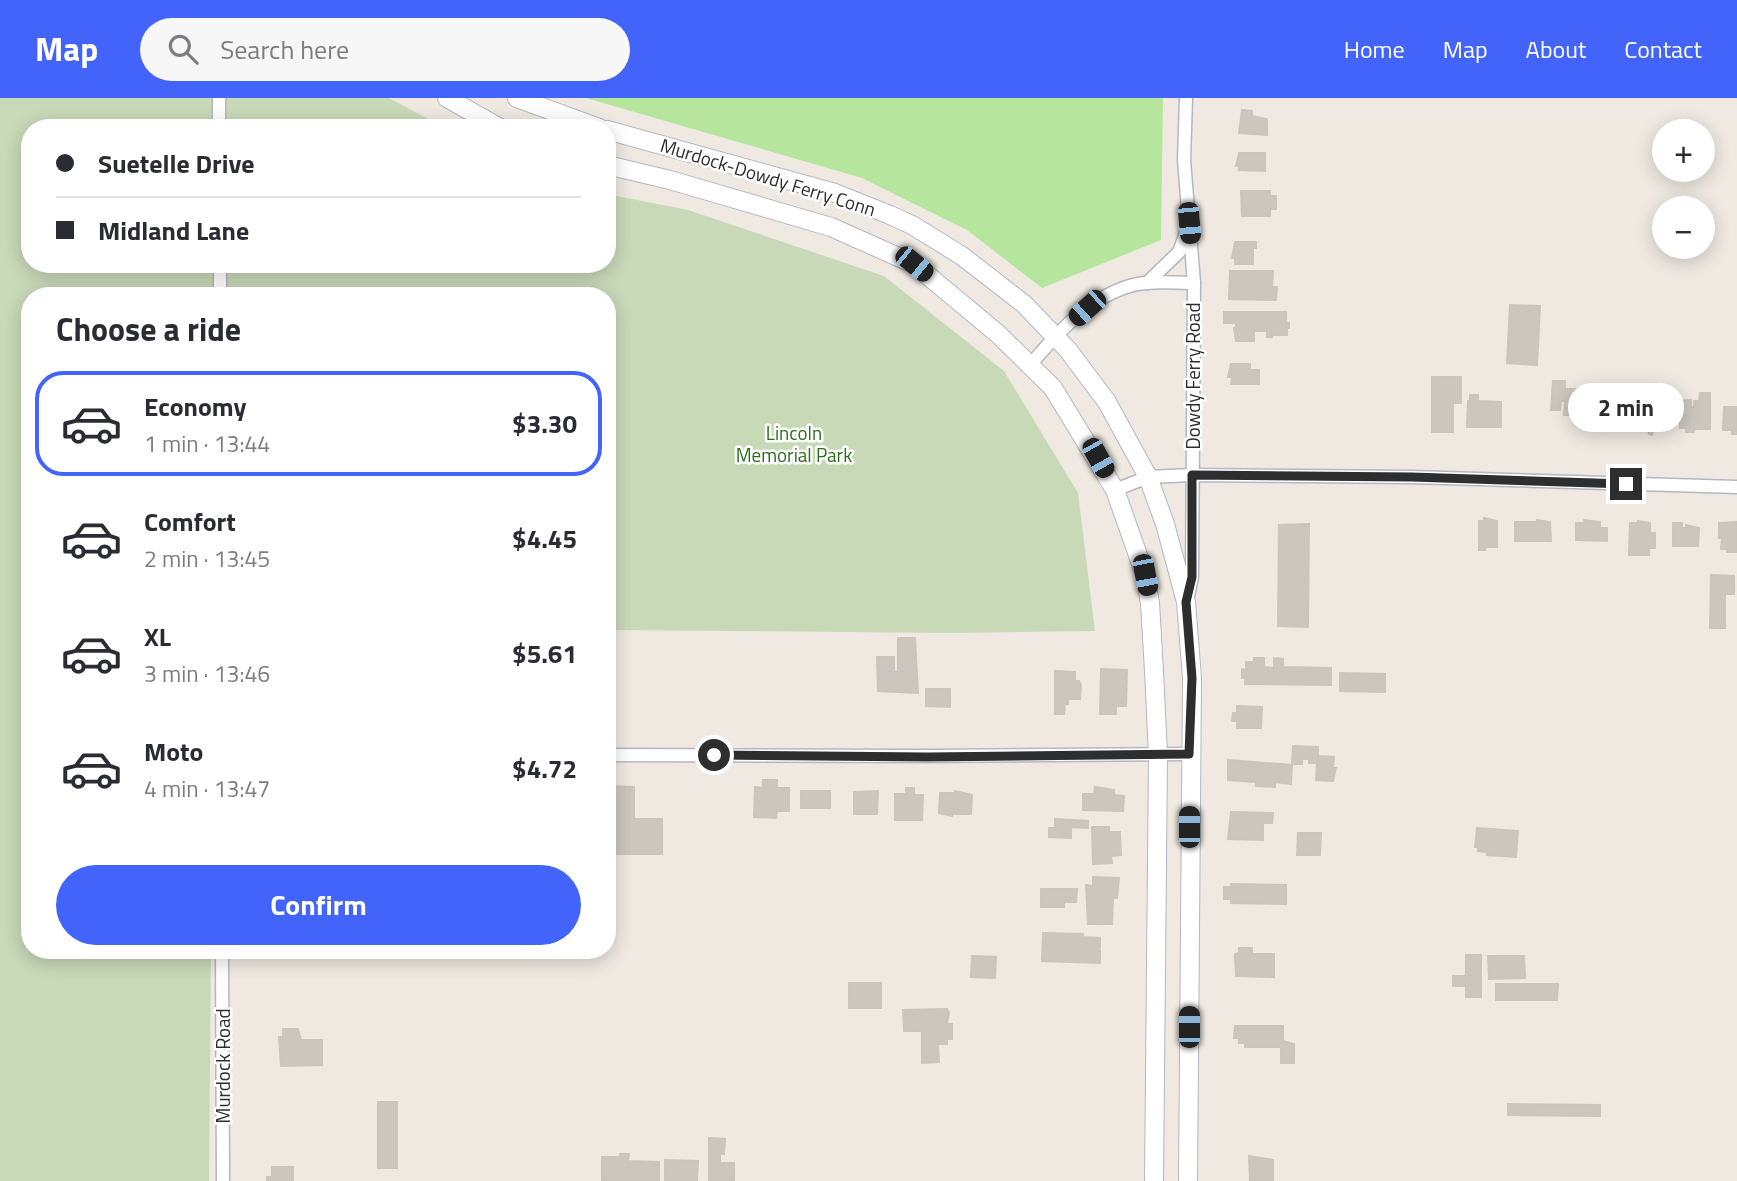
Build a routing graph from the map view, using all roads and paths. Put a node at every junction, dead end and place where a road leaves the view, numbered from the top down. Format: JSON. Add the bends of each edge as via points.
{"nodes":[{"id":1,"x":219,"y":98,"type":"edge"},
{"id":2,"x":447,"y":98,"type":"edge"},
{"id":3,"x":517,"y":98,"type":"edge"},
{"id":4,"x":1186,"y":98,"type":"edge"},
{"id":5,"x":219,"y":119,"type":"edge"},
{"id":6,"x":484,"y":119,"type":"edge"},
{"id":7,"x":575,"y":119,"type":"edge"},
{"id":8,"x":616,"y":133,"type":"edge"},
{"id":9,"x":704,"y":157,"type":"junction"},
{"id":10,"x":616,"y":167,"type":"edge"},
{"id":11,"x":693,"y":187,"type":"junction"},
{"id":12,"x":1189,"y":223,"type":"junction"},
{"id":13,"x":1194,"y":283,"type":"junction"},
{"id":14,"x":1147,"y":284,"type":"junction"},
{"id":15,"x":1055,"y":336,"type":"junction"},
{"id":16,"x":1031,"y":364,"type":"junction"},
{"id":17,"x":1192,"y":475,"type":"junction"},
{"id":18,"x":1148,"y":477,"type":"junction"},
{"id":19,"x":1737,"y":487,"type":"edge"},
{"id":20,"x":1115,"y":489,"type":"junction"},
{"id":21,"x":1186,"y":602,"type":"junction"},
{"id":22,"x":1189,"y":754,"type":"junction"},
{"id":23,"x":616,"y":755,"type":"edge"},
{"id":24,"x":1158,"y":755,"type":"junction"},
{"id":25,"x":222,"y":959,"type":"edge"},
{"id":26,"x":223,"y":1181,"type":"edge"},
{"id":27,"x":1154,"y":1181,"type":"edge"},
{"id":28,"x":1188,"y":1181,"type":"edge"}],
"edges":[{"from":1,"to":5,"type":"street"},
{"from":2,"to":6,"type":"main road"},
{"from":3,"to":7,"type":"main road"},
{"from":4,"to":12,"type":"street","name":"Dowdy Ferry Road"},
{"from":8,"to":9,"type":"main road","name":"Murdock-Dowdy Ferry Conn"},
{"from":9,"to":11,"type":"main road"},
{"from":9,"to":15,"type":"main road","name":"Murdock-Dowdy Ferry Conn","via":[[835,193],[912,225],[998,283]]},
{"from":10,"to":11,"type":"main road","name":"Murdock-Dowdy Ferry Conn"},
{"from":11,"to":16,"type":"main road","name":"Murdock-Dowdy Ferry Conn","via":[[831,228],[914,264]]},
{"from":12,"to":13,"type":"street","name":"Dowdy Ferry Road"},
{"from":12,"to":14,"type":"street","name":"Dowdy Ferry Road","via":[[1179,252]]},
{"from":13,"to":14,"type":"street","name":"Dowdy Ferry Road"},
{"from":13,"to":17,"type":"street","name":"Dowdy Ferry Road"},
{"from":14,"to":15,"type":"street","name":"Dowdy Ferry Road","via":[[1112,293]]},
{"from":15,"to":16,"type":"street","name":"Dowdy Ferry Road"},
{"from":15,"to":18,"type":"main road","name":"Murdock-Dowdy Ferry Conn","via":[[1107,402]]},
{"from":16,"to":20,"type":"main road","name":"Murdock-Dowdy Ferry Conn","via":[[1053,387]]},
{"from":17,"to":18,"type":"street"},
{"from":17,"to":19,"type":"street"},
{"from":17,"to":21,"type":"street","name":"Dowdy Ferry Road","via":[[1192,577]]},
{"from":18,"to":20,"type":"street"},
{"from":18,"to":21,"type":"main road","name":"Murdock-Dowdy Ferry Conn"},
{"from":20,"to":24,"type":"main road","via":[[1150,603]]},
{"from":21,"to":22,"type":"main road","name":"Dowdy Ferry Road","via":[[1192,678]]},
{"from":22,"to":24,"type":"street"},
{"from":22,"to":28,"type":"main road","name":"Dowdy Ferry Road"},
{"from":23,"to":24,"type":"street"},
{"from":24,"to":27,"type":"main road"},
{"from":25,"to":26,"type":"street","name":"Murdock Road"}]}
